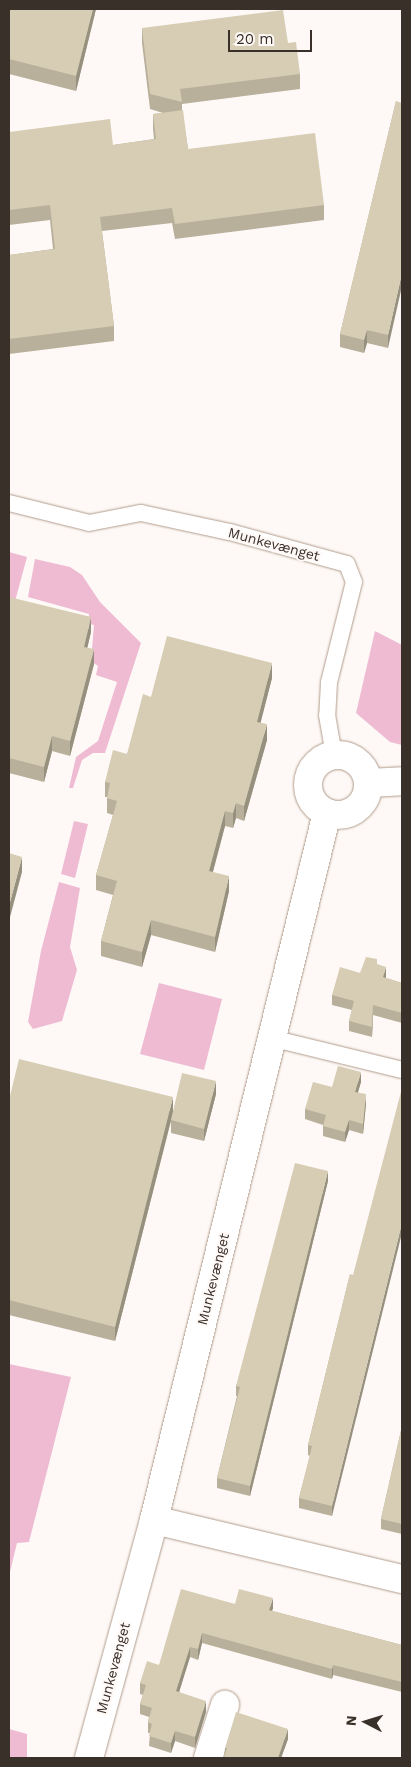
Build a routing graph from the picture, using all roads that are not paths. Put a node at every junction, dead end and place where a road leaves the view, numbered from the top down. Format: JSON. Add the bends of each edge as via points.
{"nodes":[{"id":1,"x":9,"y":503,"type":"edge"},
{"id":2,"x":334,"y":754,"type":"junction"},
{"id":3,"x":402,"y":782,"type":"edge"},
{"id":4,"x":369,"y":783,"type":"junction"},
{"id":5,"x":327,"y":813,"type":"junction"},
{"id":6,"x":271,"y":1038,"type":"junction"},
{"id":7,"x":402,"y":1070,"type":"edge"},
{"id":8,"x":154,"y":1520,"type":"junction"},
{"id":9,"x":402,"y":1579,"type":"edge"},
{"id":10,"x":224,"y":1705,"type":"dead end"},
{"id":11,"x":89,"y":1758,"type":"edge"},
{"id":12,"x":208,"y":1758,"type":"edge"}],
"edges":[{"from":1,"to":2,"type":"lane","name":"Munkevænget","via":[[89,523],[141,513],[230,532],[347,564],[354,582],[329,682],[327,715]]},
{"from":2,"to":4,"type":"street","via":[[354,758],[362,764]]},
{"from":2,"to":5,"type":"street","via":[[317,763],[308,781],[312,800]]},
{"from":3,"to":4,"type":"street"},
{"from":4,"to":5,"type":"street","via":[[364,803],[356,810],[337,816]]},
{"from":5,"to":6,"type":"street","name":"Munkevænget"},
{"from":6,"to":7,"type":"lane"},
{"from":6,"to":8,"type":"street","name":"Munkevænget"},
{"from":8,"to":9,"type":"street"},
{"from":8,"to":11,"type":"street","name":"Munkevænget"},
{"from":10,"to":12,"type":"street"}]}
